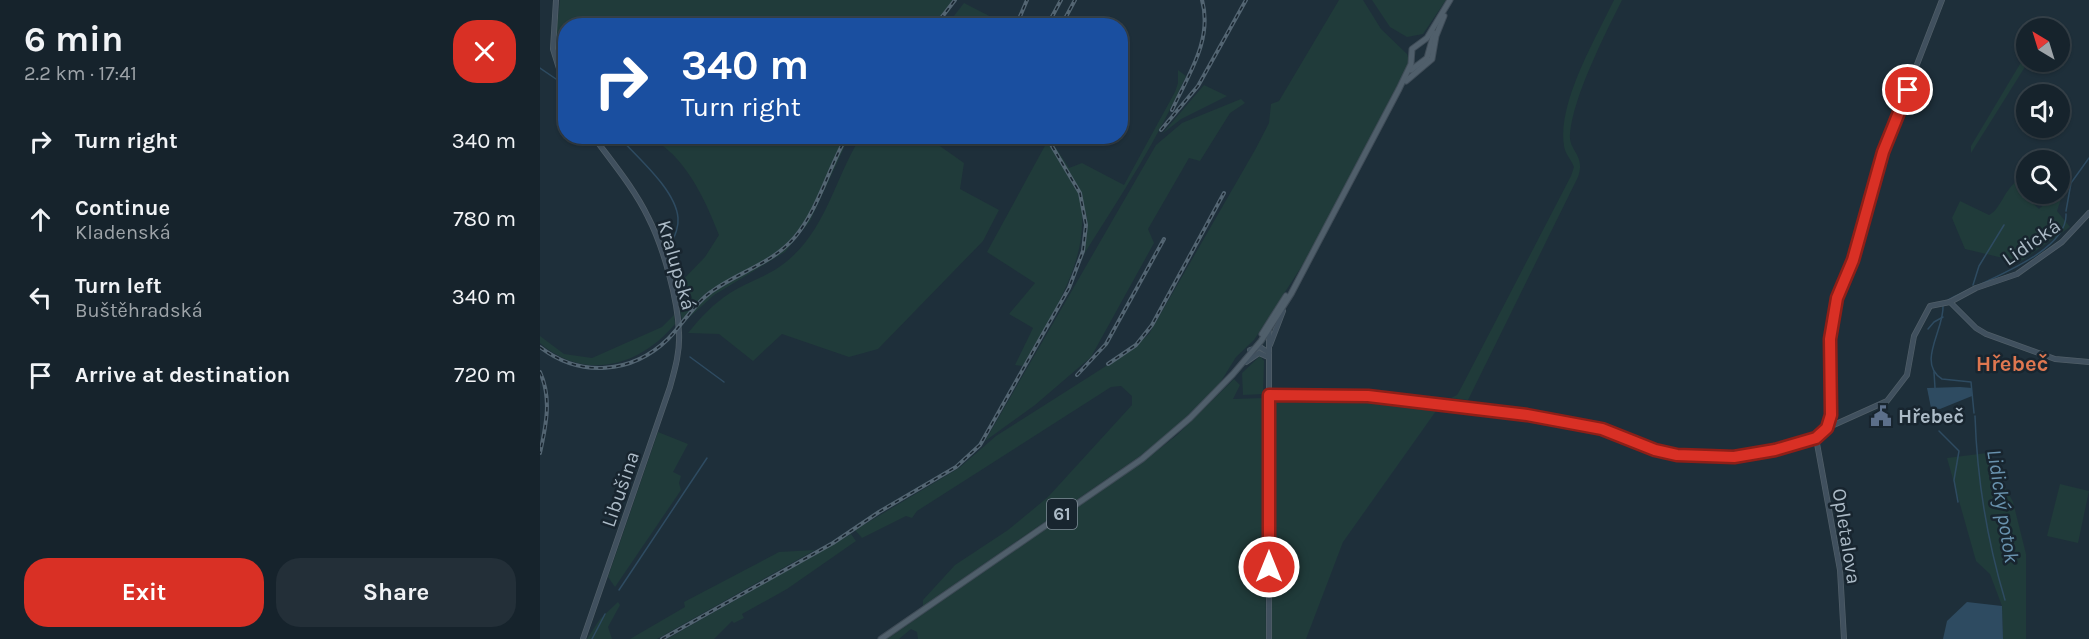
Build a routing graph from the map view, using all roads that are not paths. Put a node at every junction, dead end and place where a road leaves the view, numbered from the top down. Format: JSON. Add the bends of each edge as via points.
{"nodes":[{"id":1,"x":556,"y":0,"type":"edge"},
{"id":2,"x":1452,"y":0,"type":"edge"},
{"id":3,"x":1942,"y":0,"type":"edge"},
{"id":4,"x":1444,"y":16,"type":"junction"},
{"id":5,"x":1420,"y":44,"type":"junction"},
{"id":6,"x":1428,"y":49,"type":"junction"},
{"id":7,"x":1413,"y":57,"type":"junction"},
{"id":8,"x":1421,"y":62,"type":"junction"},
{"id":9,"x":558,"y":65,"type":"edge"},
{"id":10,"x":1400,"y":89,"type":"junction"},
{"id":11,"x":599,"y":144,"type":"edge"},
{"id":12,"x":2089,"y":213,"type":"edge"},
{"id":13,"x":1311,"y":256,"type":"junction"},
{"id":14,"x":1291,"y":294,"type":"junction"},
{"id":15,"x":1950,"y":302,"type":"junction"},
{"id":16,"x":1278,"y":308,"type":"junction"},
{"id":17,"x":1269,"y":329,"type":"junction"},
{"id":18,"x":678,"y":346,"type":"joint"},
{"id":19,"x":1257,"y":347,"type":"junction"},
{"id":20,"x":1250,"y":350,"type":"junction"},
{"id":21,"x":1269,"y":356,"type":"junction"},
{"id":22,"x":2089,"y":362,"type":"edge"},
{"id":23,"x":1233,"y":374,"type":"junction"},
{"id":24,"x":1222,"y":385,"type":"junction"},
{"id":25,"x":1269,"y":395,"type":"junction"},
{"id":26,"x":1827,"y":428,"type":"junction"},
{"id":27,"x":1816,"y":438,"type":"junction"},
{"id":28,"x":583,"y":639,"type":"edge"},
{"id":29,"x":881,"y":639,"type":"edge"},
{"id":30,"x":1269,"y":639,"type":"edge"},
{"id":31,"x":1844,"y":639,"type":"edge"}],
"edges":[{"from":1,"to":9,"type":"street","via":[[553,49]]},
{"from":2,"to":4,"type":"main road","number":"61"},
{"from":2,"to":5,"type":"main road","number":"61"},
{"from":3,"to":26,"type":"street","via":[[1883,152],[1853,260],[1837,298],[1830,339],[1831,410]]},
{"from":4,"to":6,"type":"main road","number":"61"},
{"from":4,"to":10,"type":"main road","number":"61","via":[[1432,59]]},
{"from":5,"to":6,"type":"main road"},
{"from":5,"to":7,"type":"main road","number":"61","via":[[1412,49]]},
{"from":6,"to":8,"type":"main road","number":"61","via":[[1427,58]]},
{"from":7,"to":8,"type":"main road"},
{"from":7,"to":10,"type":"main road","number":"61"},
{"from":8,"to":10,"type":"main road","number":"61"},
{"from":10,"to":13,"type":"main road","number":"61"},
{"from":11,"to":18,"type":"street","name":"Kralupská","via":[[635,195],[655,232],[670,286]]},
{"from":12,"to":15,"type":"street","name":"Lidická","via":[[2062,242],[2017,273]]},
{"from":13,"to":14,"type":"main road","number":"61"},
{"from":13,"to":16,"type":"main road","number":"61"},
{"from":14,"to":17,"type":"main road","number":"61"},
{"from":14,"to":21,"type":"street","via":[[1276,326]]},
{"from":15,"to":22,"type":"street","via":[[1976,328],[2006,341],[2055,359]]},
{"from":15,"to":26,"type":"street","name":"Lidická","via":[[1935,304],[1926,311],[1914,336],[1907,375],[1887,401]]},
{"from":16,"to":17,"type":"street"},
{"from":16,"to":20,"type":"main road","number":"61"},
{"from":17,"to":19,"type":"main road","number":"61"},
{"from":17,"to":21,"type":"street"},
{"from":18,"to":28,"type":"street","name":"Libušina","via":[[663,410]]},
{"from":19,"to":20,"type":"street"},
{"from":19,"to":21,"type":"street"},
{"from":19,"to":23,"type":"main road","number":"61"},
{"from":20,"to":24,"type":"main road","number":"61"},
{"from":21,"to":23,"type":"street","via":[[1256,354]]},
{"from":21,"to":25,"type":"street"},
{"from":23,"to":24,"type":"main road","number":"61"},
{"from":24,"to":29,"type":"main road","number":"61","via":[[1142,459]]},
{"from":25,"to":27,"type":"street","via":[[1368,396],[1504,412],[1602,429],[1677,455],[1734,457]]},
{"from":25,"to":30,"type":"street"},
{"from":26,"to":27,"type":"street"},
{"from":27,"to":31,"type":"street","name":"Opletalova","via":[[1840,570]]}]}
